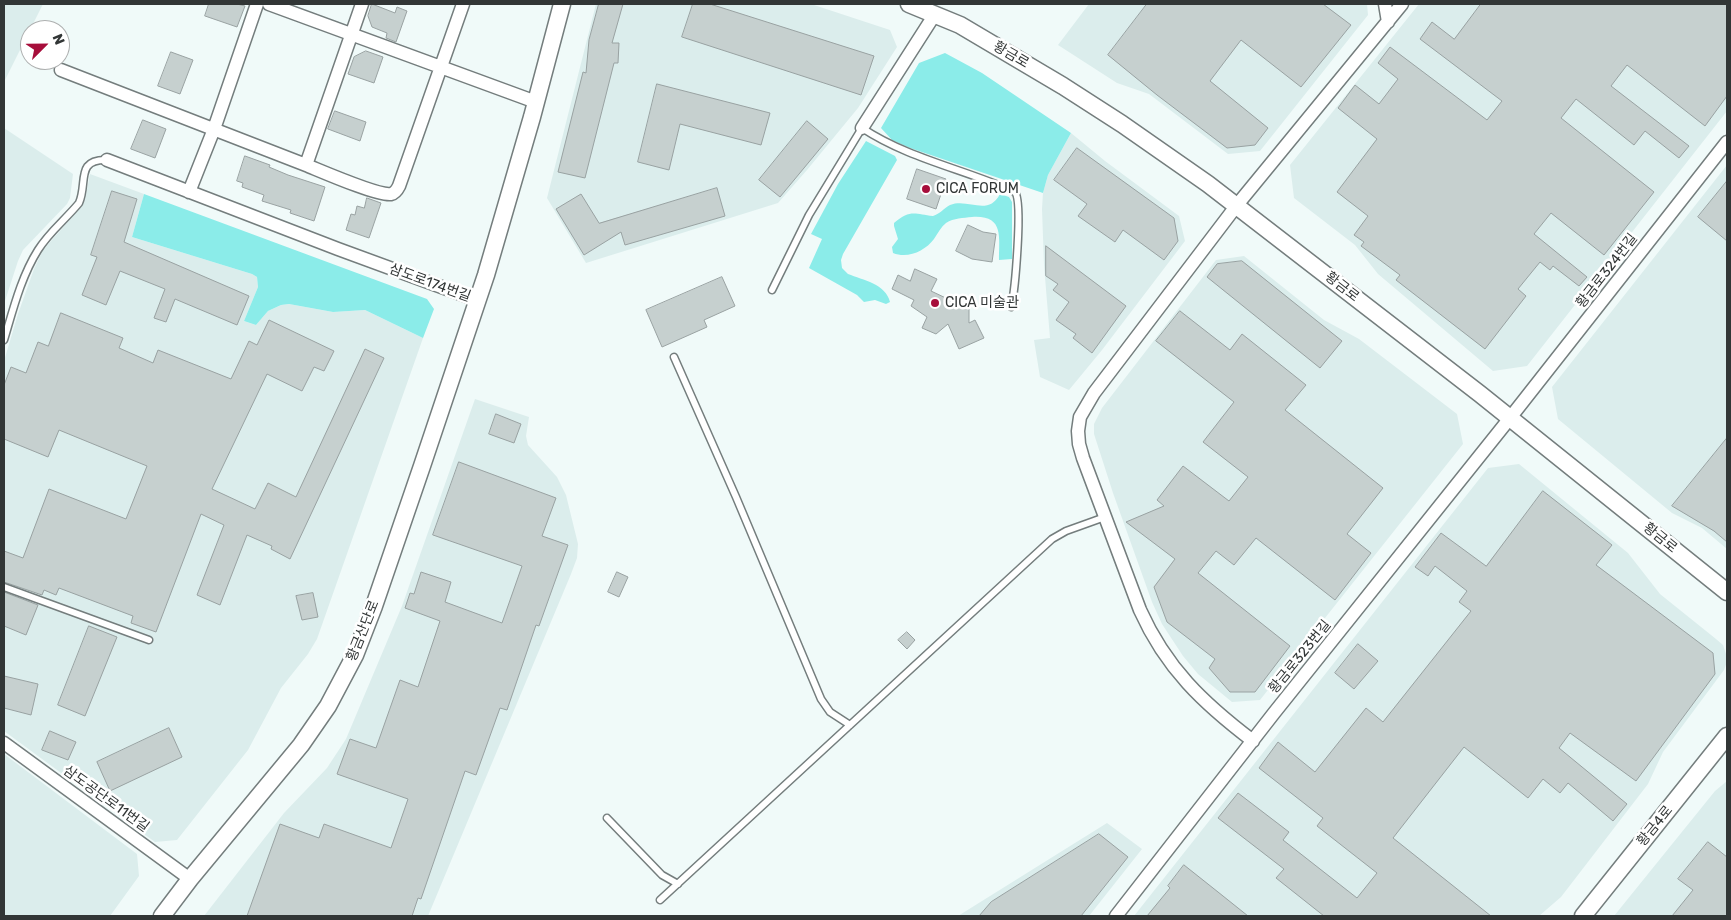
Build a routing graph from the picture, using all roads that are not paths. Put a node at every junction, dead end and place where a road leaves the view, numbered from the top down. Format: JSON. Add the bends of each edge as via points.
{"nodes":[{"id":1,"x":257,"y":4,"type":"edge"},
{"id":2,"x":269,"y":4,"type":"edge"},
{"id":3,"x":362,"y":4,"type":"edge"},
{"id":4,"x":463,"y":4,"type":"edge"},
{"id":5,"x":562,"y":4,"type":"edge"},
{"id":6,"x":909,"y":4,"type":"edge"},
{"id":7,"x":1385,"y":4,"type":"edge"},
{"id":8,"x":1402,"y":4,"type":"edge"},
{"id":9,"x":934,"y":14,"type":"junction"},
{"id":10,"x":1388,"y":22,"type":"junction"},
{"id":11,"x":352,"y":34,"type":"junction"},
{"id":12,"x":440,"y":67,"type":"junction"},
{"id":13,"x":61,"y":70,"type":"dead end"},
{"id":14,"x":536,"y":102,"type":"junction"},
{"id":15,"x":862,"y":128,"type":"junction"},
{"id":16,"x":214,"y":129,"type":"junction"},
{"id":17,"x":1727,"y":142,"type":"edge"},
{"id":18,"x":107,"y":160,"type":"joint"},
{"id":19,"x":306,"y":165,"type":"junction"},
{"id":20,"x":189,"y":192,"type":"junction"},
{"id":21,"x":1237,"y":205,"type":"junction"},
{"id":22,"x":772,"y":290,"type":"dead end"},
{"id":23,"x":477,"y":300,"type":"junction"},
{"id":24,"x":1011,"y":307,"type":"dead end"},
{"id":25,"x":4,"y":340,"type":"edge"},
{"id":26,"x":674,"y":357,"type":"dead end"},
{"id":27,"x":1510,"y":418,"type":"junction"},
{"id":28,"x":1105,"y":517,"type":"junction"},
{"id":29,"x":4,"y":587,"type":"edge"},
{"id":30,"x":1727,"y":592,"type":"edge"},
{"id":31,"x":149,"y":640,"type":"dead end"},
{"id":32,"x":850,"y":725,"type":"junction"},
{"id":33,"x":1727,"y":736,"type":"edge"},
{"id":34,"x":1253,"y":741,"type":"junction"},
{"id":35,"x":4,"y":743,"type":"edge"},
{"id":36,"x":607,"y":818,"type":"dead end"},
{"id":37,"x":190,"y":879,"type":"junction"},
{"id":38,"x":678,"y":884,"type":"junction"},
{"id":39,"x":660,"y":900,"type":"dead end"},
{"id":40,"x":162,"y":916,"type":"edge"},
{"id":41,"x":1116,"y":916,"type":"edge"},
{"id":42,"x":1583,"y":916,"type":"edge"}],
"edges":[{"from":1,"to":16,"type":"street"},
{"from":2,"to":11,"type":"street"},
{"from":3,"to":11,"type":"street"},
{"from":4,"to":12,"type":"street"},
{"from":5,"to":14,"type":"street","name":"삼도로174번길"},
{"from":6,"to":9,"type":"street","name":"황금로"},
{"from":7,"to":10,"type":"street"},
{"from":8,"to":10,"type":"street"},
{"from":9,"to":15,"type":"street"},
{"from":9,"to":21,"type":"street","name":"황금로","via":[[960,25],[1070,90]]},
{"from":10,"to":21,"type":"street"},
{"from":11,"to":12,"type":"street"},
{"from":11,"to":19,"type":"street"},
{"from":12,"to":14,"type":"street"},
{"from":12,"to":19,"type":"street","via":[[395,192],[383,194]]},
{"from":13,"to":16,"type":"street"},
{"from":14,"to":23,"type":"street","name":"삼도로174번길"},
{"from":15,"to":22,"type":"lane","via":[[809,216]]},
{"from":15,"to":24,"type":"lane","via":[[908,153],[1016,192],[1018,233]]},
{"from":16,"to":19,"type":"street"},
{"from":16,"to":20,"type":"street"},
{"from":17,"to":27,"type":"street","name":"황금로324번길"},
{"from":18,"to":20,"type":"street","name":"삼도로174번길"},
{"from":18,"to":25,"type":"lane","via":[[92,161],[88,165],[79,203],[38,248]]},
{"from":20,"to":23,"type":"street","name":"삼도로174번길"},
{"from":21,"to":27,"type":"street","name":"황금로"},
{"from":21,"to":28,"type":"street","via":[[1094,393],[1080,417],[1079,444]]},
{"from":23,"to":37,"type":"street","name":"황금산단로","via":[[355,654],[328,706],[301,746]]},
{"from":26,"to":32,"type":"lane","via":[[821,699],[830,712]]},
{"from":27,"to":30,"type":"street","name":"황금로"},
{"from":27,"to":34,"type":"street","name":"황금로323번길"},
{"from":28,"to":32,"type":"lane","via":[[1052,538]]},
{"from":28,"to":34,"type":"street","via":[[1156,643],[1196,693]]},
{"from":29,"to":31,"type":"lane"},
{"from":32,"to":38,"type":"lane"},
{"from":33,"to":42,"type":"street","name":"황금4로"},
{"from":34,"to":41,"type":"street","name":"황금로323번길"},
{"from":35,"to":37,"type":"street","name":"삼도공단로11번길"},
{"from":36,"to":38,"type":"lane","via":[[662,875]]},
{"from":37,"to":40,"type":"street","name":"황금산단로"},
{"from":38,"to":39,"type":"lane"}]}
